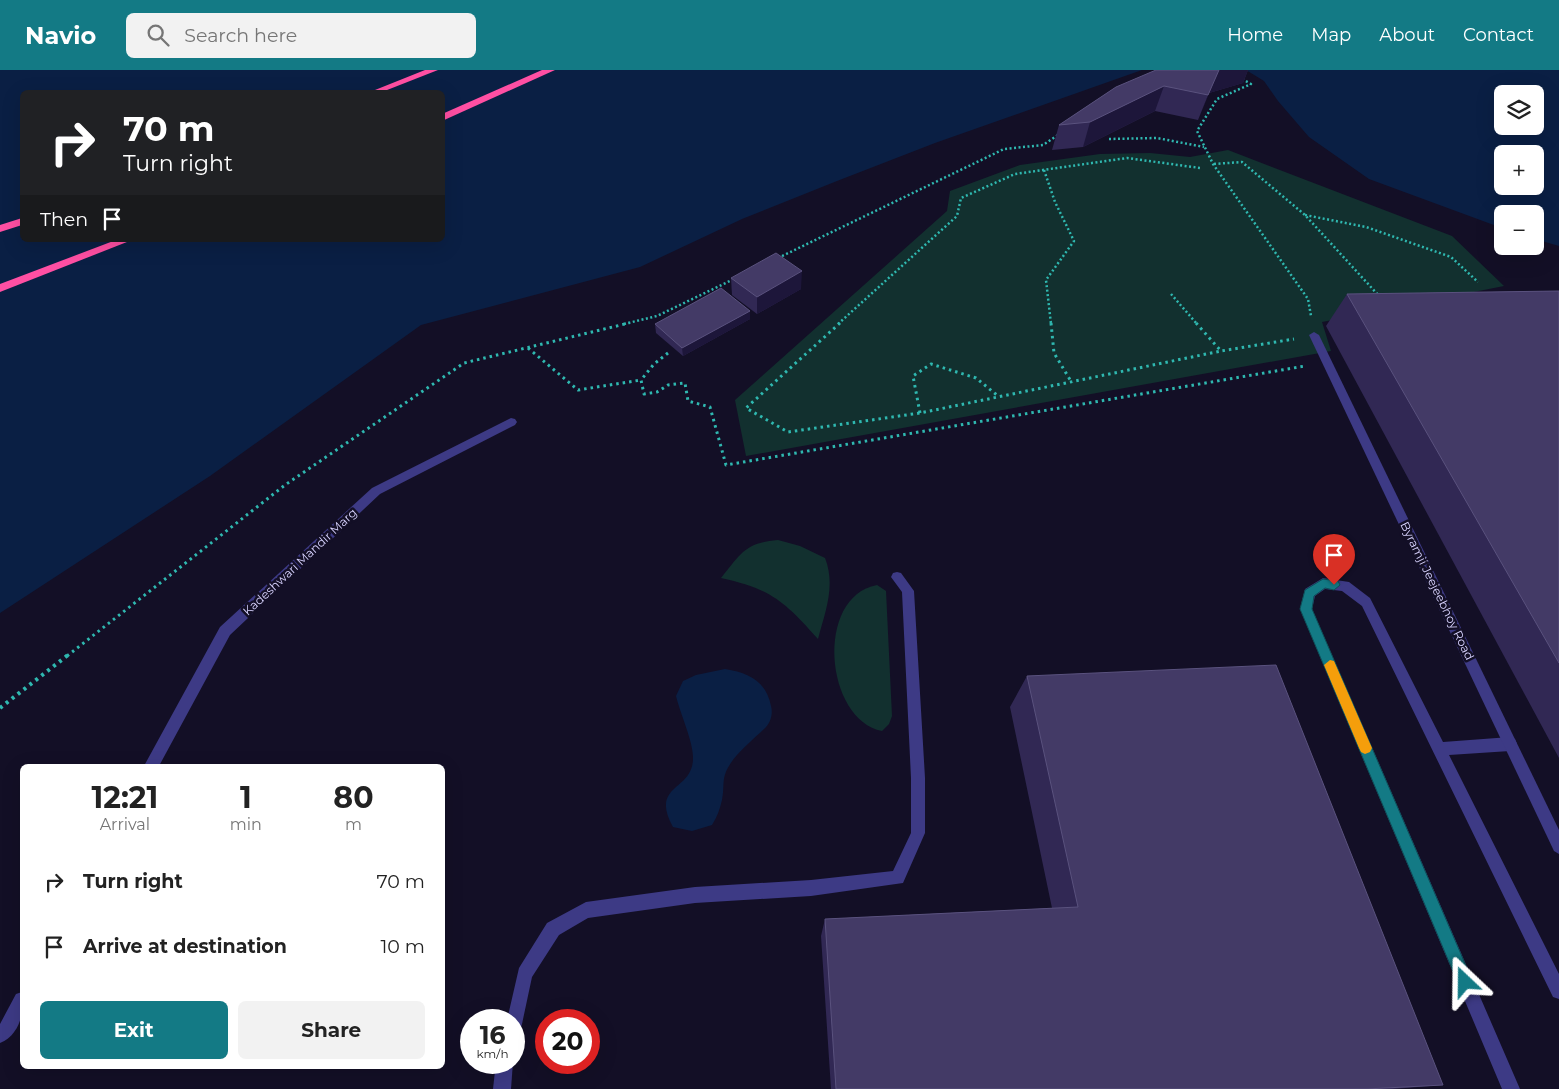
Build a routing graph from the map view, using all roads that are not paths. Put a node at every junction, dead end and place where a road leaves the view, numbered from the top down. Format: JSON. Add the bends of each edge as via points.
{"nodes":[{"id":1,"x":433,"y":70,"type":"edge"},
{"id":2,"x":550,"y":70,"type":"edge"},
{"id":3,"x":381,"y":90,"type":"edge"},
{"id":4,"x":445,"y":117,"type":"edge"},
{"id":5,"x":20,"y":222,"type":"edge"},
{"id":6,"x":0,"y":229,"type":"edge"},
{"id":7,"x":121,"y":242,"type":"edge"},
{"id":8,"x":0,"y":288,"type":"edge"},
{"id":9,"x":1314,"y":336,"type":"road end"},
{"id":10,"x":511,"y":422,"type":"dead end"},
{"id":11,"x":897,"y":577,"type":"dead end"},
{"id":12,"x":1510,"y":744,"type":"junction"},
{"id":13,"x":1441,"y":749,"type":"junction"},
{"id":14,"x":152,"y":764,"type":"edge"},
{"id":15,"x":1559,"y":846,"type":"edge"},
{"id":16,"x":1559,"y":992,"type":"edge"},
{"id":17,"x":20,"y":1004,"type":"edge"},
{"id":18,"x":517,"y":1009,"type":"edge"},
{"id":19,"x":0,"y":1036,"type":"edge"},
{"id":20,"x":504,"y":1074,"type":"edge"},
{"id":21,"x":502,"y":1089,"type":"edge"},
{"id":22,"x":1511,"y":1089,"type":"edge"}],
"edges":[{"from":1,"to":3,"type":"highway"},
{"from":2,"to":4,"type":"highway"},
{"from":5,"to":6,"type":"highway"},
{"from":7,"to":8,"type":"highway"},
{"from":9,"to":12,"type":"street","name":"Byramji Jeejeebhoy Road"},
{"from":10,"to":14,"type":"street","name":"Kadeshwari Mandir Marg","via":[[376,491],[226,631]]},
{"from":11,"to":18,"type":"street","via":[[908,590],[918,778],[918,833],[898,878],[811,888],[695,895],[586,910],[553,929],[525,974]]},
{"from":12,"to":13,"type":"street"},
{"from":12,"to":15,"type":"street","name":"Byramji Jeejeebhoy Road"},
{"from":13,"to":16,"type":"street"},
{"from":13,"to":22,"type":"street","via":[[1366,602],[1345,586],[1323,583],[1309,593],[1306,609]]},
{"from":17,"to":19,"type":"street"},
{"from":20,"to":21,"type":"street"}]}
